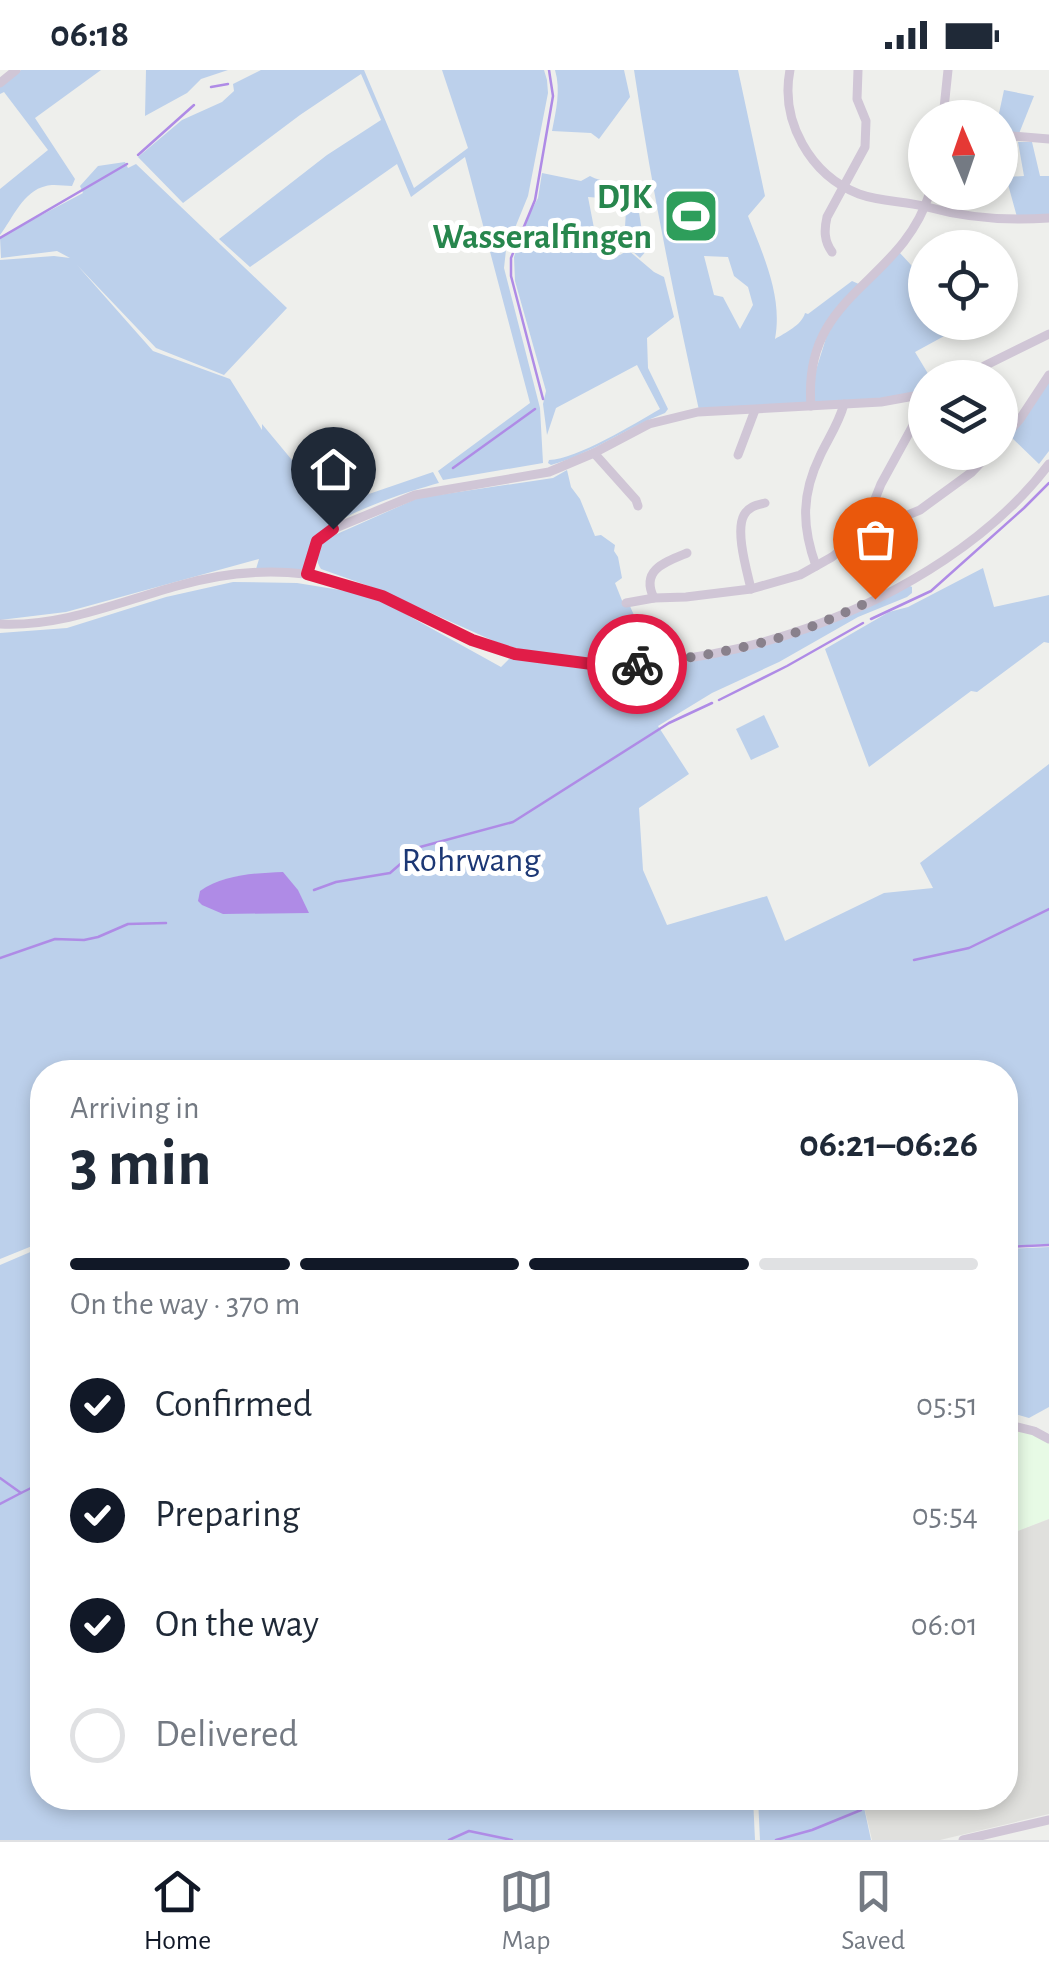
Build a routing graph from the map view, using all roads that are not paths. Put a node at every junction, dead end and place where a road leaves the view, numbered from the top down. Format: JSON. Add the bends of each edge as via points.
{"nodes":[{"id":1,"x":16,"y":70,"type":"edge"},
{"id":2,"x":790,"y":70,"type":"edge"},
{"id":3,"x":858,"y":70,"type":"edge"},
{"id":4,"x":948,"y":70,"type":"edge"},
{"id":5,"x":0,"y":84,"type":"edge"},
{"id":6,"x":944,"y":100,"type":"edge"},
{"id":7,"x":1018,"y":136,"type":"edge"},
{"id":8,"x":1049,"y":139,"type":"edge"},
{"id":9,"x":842,"y":185,"type":"junction"},
{"id":10,"x":908,"y":204,"type":"edge"},
{"id":11,"x":925,"y":210,"type":"edge"},
{"id":12,"x":934,"y":210,"type":"edge"},
{"id":13,"x":1049,"y":218,"type":"edge"},
{"id":14,"x":832,"y":252,"type":"dead end"},
{"id":15,"x":1049,"y":334,"type":"edge"},
{"id":16,"x":996,"y":360,"type":"edge"},
{"id":17,"x":1049,"y":375,"type":"edge"},
{"id":18,"x":908,"y":397,"type":"edge"},
{"id":19,"x":844,"y":404,"type":"junction"},
{"id":20,"x":811,"y":406,"type":"junction"},
{"id":21,"x":756,"y":410,"type":"junction"},
{"id":22,"x":1018,"y":421,"type":"edge"},
{"id":23,"x":908,"y":433,"type":"edge"},
{"id":24,"x":594,"y":453,"type":"junction"},
{"id":25,"x":738,"y":455,"type":"dead end"},
{"id":26,"x":1049,"y":464,"type":"edge"},
{"id":27,"x":974,"y":470,"type":"edge"},
{"id":28,"x":766,"y":503,"type":"dead end"},
{"id":29,"x":638,"y":506,"type":"dead end"},
{"id":30,"x":861,"y":534,"type":"junction"},
{"id":31,"x":687,"y":554,"type":"dead end"},
{"id":32,"x":816,"y":566,"type":"junction"},
{"id":33,"x":307,"y":574,"type":"junction"},
{"id":34,"x":751,"y":589,"type":"junction"},
{"id":35,"x":654,"y":598,"type":"junction"},
{"id":36,"x":626,"y":602,"type":"dead end"},
{"id":37,"x":0,"y":624,"type":"edge"},
{"id":38,"x":1018,"y":1427,"type":"edge"},
{"id":39,"x":1049,"y":1439,"type":"edge"},
{"id":40,"x":1049,"y":1820,"type":"edge"},
{"id":41,"x":963,"y":1840,"type":"edge"}],
"edges":[{"from":1,"to":5,"type":"street"},
{"from":2,"to":9,"type":"street","via":[[794,127],[806,152]]},
{"from":3,"to":9,"type":"street","via":[[864,147]]},
{"from":4,"to":6,"type":"street"},
{"from":7,"to":8,"type":"street"},
{"from":9,"to":10,"type":"street"},
{"from":9,"to":14,"type":"street","via":[[826,217]]},
{"from":11,"to":20,"type":"street","via":[[899,250],[831,318],[813,363]]},
{"from":12,"to":13,"type":"street"},
{"from":15,"to":16,"type":"street"},
{"from":17,"to":22,"type":"street"},
{"from":18,"to":19,"type":"street"},
{"from":19,"to":20,"type":"street"},
{"from":19,"to":32,"type":"street","via":[[808,485],[805,520]]},
{"from":20,"to":21,"type":"street"},
{"from":21,"to":24,"type":"street","via":[[682,414]]},
{"from":21,"to":25,"type":"street"},
{"from":23,"to":30,"type":"street"},
{"from":24,"to":29,"type":"street"},
{"from":24,"to":33,"type":"street","via":[[532,476],[388,505],[317,541]]},
{"from":26,"to":33,"type":"street","via":[[978,536],[889,592],[782,637],[674,660],[592,664],[515,654],[382,596]]},
{"from":27,"to":30,"type":"street","via":[[920,510]]},
{"from":28,"to":34,"type":"street","via":[[743,516]]},
{"from":30,"to":32,"type":"street"},
{"from":31,"to":35,"type":"street","via":[[650,575]]},
{"from":32,"to":34,"type":"street"},
{"from":33,"to":37,"type":"street","via":[[205,578],[74,617]]},
{"from":34,"to":35,"type":"street"},
{"from":35,"to":36,"type":"street"},
{"from":38,"to":39,"type":"street"},
{"from":40,"to":41,"type":"street"}]}
